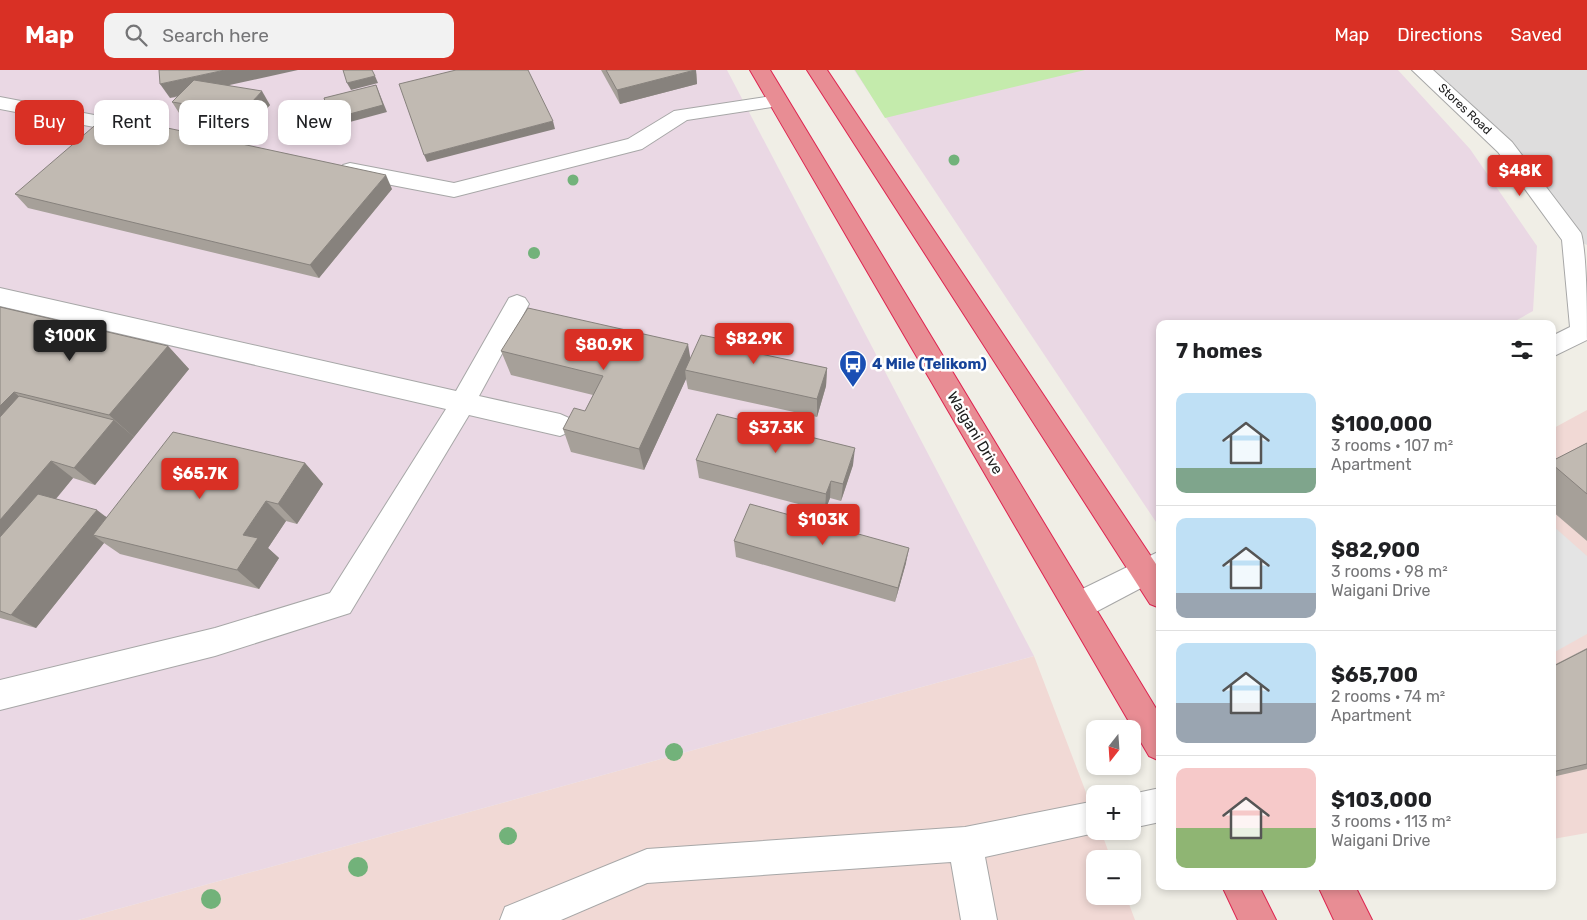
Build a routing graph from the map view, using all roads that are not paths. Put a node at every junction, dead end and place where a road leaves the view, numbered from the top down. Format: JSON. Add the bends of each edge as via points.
{"nodes":[{"id":1,"x":760,"y":70,"type":"edge"},
{"id":2,"x":817,"y":70,"type":"edge"},
{"id":3,"x":1422,"y":70,"type":"edge"},
{"id":4,"x":0,"y":103,"type":"edge"},
{"id":5,"x":781,"y":107,"type":"junction"},
{"id":6,"x":94,"y":120,"type":"edge"},
{"id":7,"x":329,"y":166,"type":"edge"},
{"id":8,"x":1580,"y":242,"type":"edge"},
{"id":9,"x":0,"y":297,"type":"edge"},
{"id":10,"x":517,"y":304,"type":"dead end"},
{"id":11,"x":1585,"y":333,"type":"edge"},
{"id":12,"x":1556,"y":346,"type":"edge"},
{"id":13,"x":463,"y":403,"type":"junction"},
{"id":14,"x":560,"y":425,"type":"dead end"},
{"id":15,"x":1155,"y":577,"type":"edge"},
{"id":16,"x":1078,"y":606,"type":"junction"},
{"id":17,"x":0,"y":695,"type":"edge"},
{"id":18,"x":1156,"y":738,"type":"edge"},
{"id":19,"x":1156,"y":806,"type":"edge"},
{"id":20,"x":1141,"y":808,"type":"edge"},
{"id":21,"x":1086,"y":820,"type":"edge"},
{"id":22,"x":965,"y":844,"type":"junction"},
{"id":23,"x":1241,"y":890,"type":"edge"},
{"id":24,"x":1337,"y":890,"type":"edge"},
{"id":25,"x":518,"y":920,"type":"edge"},
{"id":26,"x":979,"y":920,"type":"edge"},
{"id":27,"x":1258,"y":920,"type":"edge"},
{"id":28,"x":1354,"y":920,"type":"edge"}],
"edges":[{"from":1,"to":5,"type":"highway","name":"Waigani Drive"},
{"from":2,"to":15,"type":"highway"},
{"from":3,"to":8,"type":"street","name":"Stores Road","via":[[1505,147]]},
{"from":4,"to":6,"type":"street"},
{"from":5,"to":7,"type":"street","via":[[681,115],[635,144],[454,190]]},
{"from":5,"to":16,"type":"highway","name":"Waigani Drive"},
{"from":8,"to":11,"type":"street","name":"Stores Road"},
{"from":9,"to":13,"type":"street"},
{"from":10,"to":13,"type":"street"},
{"from":11,"to":12,"type":"street","name":"Stores Road"},
{"from":13,"to":14,"type":"street"},
{"from":13,"to":17,"type":"street","via":[[340,603],[215,642]]},
{"from":15,"to":16,"type":"street"},
{"from":16,"to":18,"type":"highway","name":"Waigani Drive"},
{"from":19,"to":20,"type":"street"},
{"from":21,"to":22,"type":"street"},
{"from":22,"to":25,"type":"street","via":[[647,866]]},
{"from":22,"to":26,"type":"street"},
{"from":23,"to":27,"type":"highway"},
{"from":24,"to":28,"type":"highway"}]}
